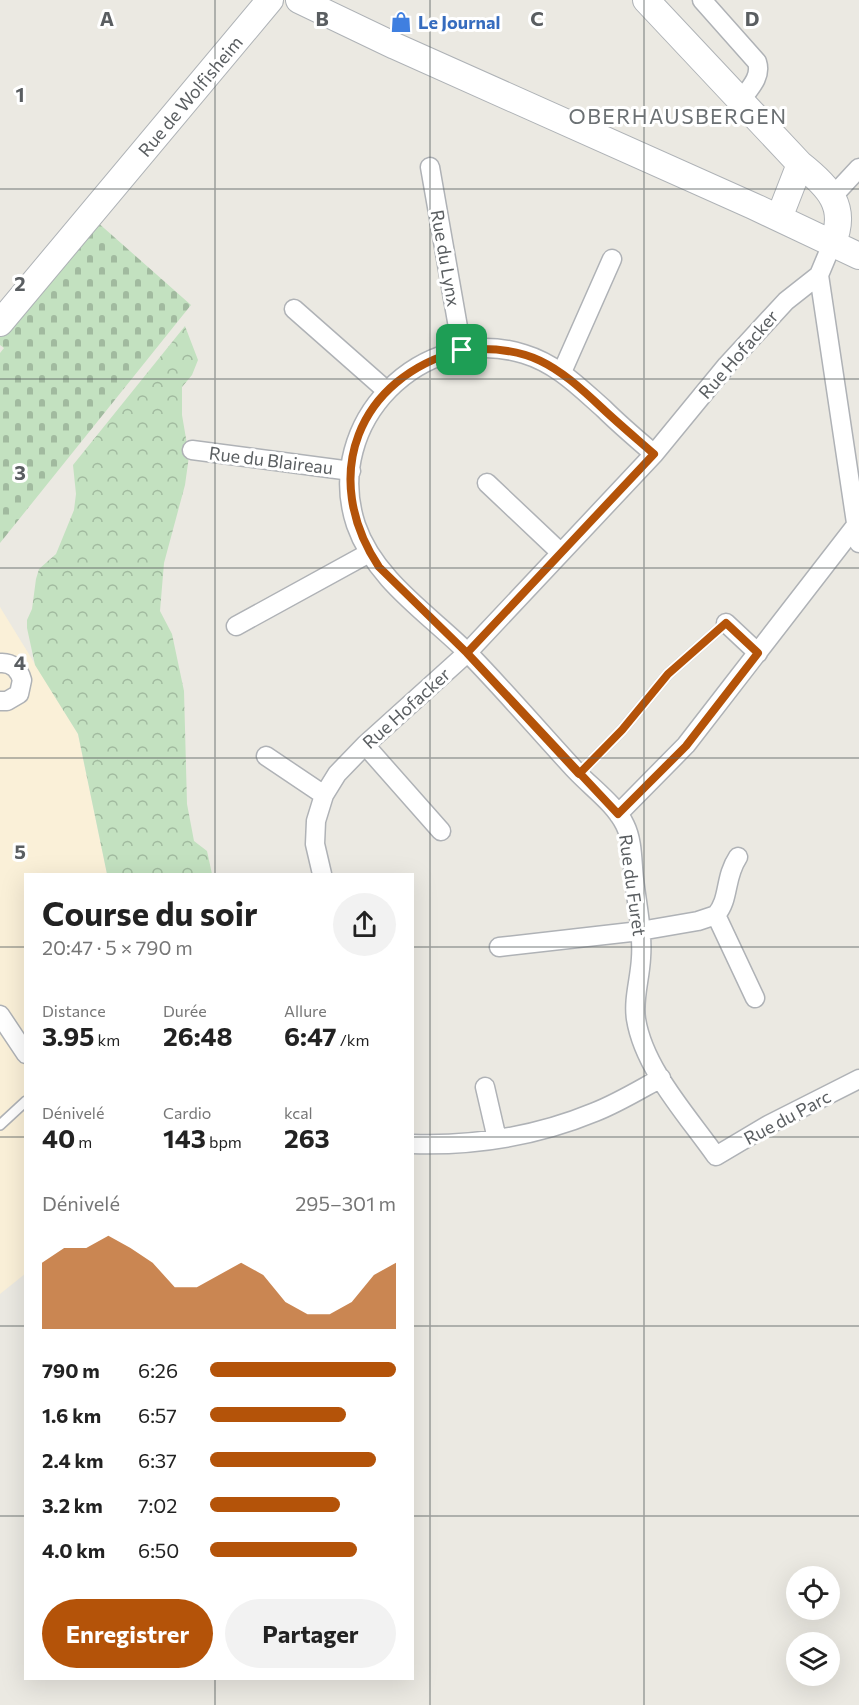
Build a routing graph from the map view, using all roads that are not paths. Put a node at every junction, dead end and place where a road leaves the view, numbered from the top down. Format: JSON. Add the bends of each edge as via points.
{"nodes":[{"id":1,"x":270,"y":0,"type":"edge"},
{"id":2,"x":299,"y":0,"type":"edge"},
{"id":3,"x":646,"y":0,"type":"edge"},
{"id":4,"x":702,"y":0,"type":"edge"},
{"id":5,"x":741,"y":100,"type":"junction"},
{"id":6,"x":800,"y":164,"type":"junction"},
{"id":7,"x":430,"y":167,"type":"dead end"},
{"id":8,"x":859,"y":168,"type":"edge"},
{"id":9,"x":832,"y":197,"type":"junction"},
{"id":10,"x":779,"y":218,"type":"junction"},
{"id":11,"x":832,"y":244,"type":"junction"},
{"id":12,"x":859,"y":256,"type":"edge"},
{"id":13,"x":612,"y":259,"type":"dead end"},
{"id":14,"x":819,"y":275,"type":"junction"},
{"id":15,"x":294,"y":309,"type":"dead end"},
{"id":16,"x":0,"y":323,"type":"edge"},
{"id":17,"x":462,"y":350,"type":"junction"},
{"id":18,"x":562,"y":372,"type":"junction"},
{"id":19,"x":387,"y":391,"type":"junction"},
{"id":20,"x":192,"y":450,"type":"dead end"},
{"id":21,"x":654,"y":454,"type":"junction"},
{"id":22,"x":351,"y":471,"type":"junction"},
{"id":23,"x":486,"y":483,"type":"dead end"},
{"id":24,"x":858,"y":533,"type":"edge"},
{"id":25,"x":369,"y":553,"type":"junction"},
{"id":26,"x":561,"y":553,"type":"junction"},
{"id":27,"x":726,"y":623,"type":"joint"},
{"id":28,"x":236,"y":626,"type":"dead end"},
{"id":29,"x":467,"y":653,"type":"junction"},
{"id":30,"x":758,"y":653,"type":"junction"},
{"id":31,"x":0,"y":663,"type":"edge"},
{"id":32,"x":0,"y":701,"type":"edge"},
{"id":33,"x":364,"y":745,"type":"junction"},
{"id":34,"x":266,"y":756,"type":"dead end"},
{"id":35,"x":579,"y":774,"type":"junction"},
{"id":36,"x":324,"y":795,"type":"junction"},
{"id":37,"x":618,"y":814,"type":"junction"},
{"id":38,"x":441,"y":831,"type":"dead end"},
{"id":39,"x":738,"y":857,"type":"dead end"},
{"id":40,"x":322,"y":873,"type":"edge"},
{"id":41,"x":716,"y":915,"type":"junction"},
{"id":42,"x":640,"y":931,"type":"junction"},
{"id":43,"x":499,"y":947,"type":"dead end"},
{"id":44,"x":754,"y":998,"type":"dead end"},
{"id":45,"x":0,"y":1015,"type":"edge"},
{"id":46,"x":24,"y":1051,"type":"edge"},
{"id":47,"x":661,"y":1078,"type":"junction"},
{"id":48,"x":859,"y":1079,"type":"edge"},
{"id":49,"x":484,"y":1087,"type":"dead end"},
{"id":50,"x":24,"y":1103,"type":"edge"},
{"id":51,"x":0,"y":1125,"type":"edge"},
{"id":52,"x":497,"y":1139,"type":"junction"},
{"id":53,"x":414,"y":1144,"type":"edge"},
{"id":54,"x":716,"y":1156,"type":"joint"}],
"edges":[{"from":1,"to":16,"type":"main road","name":"Rue de Wolfisheim"},
{"from":2,"to":10,"type":"main road"},
{"from":3,"to":5,"type":"main road"},
{"from":4,"to":5,"type":"street","via":[[758,62],[756,78]]},
{"from":5,"to":6,"type":"main road"},
{"from":6,"to":9,"type":"main road","via":[[816,176]]},
{"from":6,"to":10,"type":"main road"},
{"from":7,"to":17,"type":"street","name":"Rue du Lynx"},
{"from":8,"to":9,"type":"street"},
{"from":9,"to":11,"type":"main road","via":[[839,220]]},
{"from":10,"to":11,"type":"main road"},
{"from":11,"to":12,"type":"main road"},
{"from":11,"to":14,"type":"street","name":"Rue Hofacker"},
{"from":13,"to":18,"type":"street"},
{"from":14,"to":21,"type":"street","name":"Rue Hofacker","via":[[778,309]]},
{"from":14,"to":24,"type":"street"},
{"from":15,"to":19,"type":"street"},
{"from":17,"to":18,"type":"street","name":"Rue du Furet","via":[[522,353]]},
{"from":17,"to":19,"type":"street","name":"Rue du Furet","via":[[414,368]]},
{"from":18,"to":21,"type":"street","name":"Rue du Furet"},
{"from":19,"to":22,"type":"street","name":"Rue du Furet","via":[[374,405],[358,435]]},
{"from":20,"to":22,"type":"street","name":"Rue du Blaireau"},
{"from":21,"to":26,"type":"street","name":"Rue Hofacker"},
{"from":22,"to":25,"type":"street","name":"Rue du Furet","via":[[356,525]]},
{"from":23,"to":26,"type":"street"},
{"from":24,"to":30,"type":"street"},
{"from":25,"to":28,"type":"street"},
{"from":25,"to":29,"type":"street","name":"Rue du Furet","via":[[392,582]]},
{"from":26,"to":29,"type":"street","name":"Rue Hofacker"},
{"from":27,"to":30,"type":"street"},
{"from":27,"to":35,"type":"lane","via":[[668,674]]},
{"from":29,"to":33,"type":"street","name":"Rue Hofacker"},
{"from":29,"to":35,"type":"street","name":"Rue du Furet"},
{"from":30,"to":37,"type":"street","via":[[686,746]]},
{"from":31,"to":32,"type":"street","via":[[16,668],[22,680],[19,694]]},
{"from":33,"to":36,"type":"street","name":"Rue Hofacker"},
{"from":33,"to":38,"type":"street"},
{"from":34,"to":36,"type":"street"},
{"from":35,"to":37,"type":"street","name":"Rue du Furet"},
{"from":36,"to":40,"type":"street","name":"Rue Hofacker","via":[[315,834]]},
{"from":37,"to":42,"type":"street","name":"Rue du Furet","via":[[628,833]]},
{"from":39,"to":41,"type":"street"},
{"from":41,"to":42,"type":"street"},
{"from":41,"to":44,"type":"street"},
{"from":42,"to":43,"type":"street"},
{"from":42,"to":47,"type":"street","name":"Rue du Furet","via":[[636,1018],[643,1044]]},
{"from":45,"to":46,"type":"street"},
{"from":47,"to":52,"type":"street","via":[[595,1112],[550,1128]]},
{"from":47,"to":54,"type":"street","name":"Rue du Furet"},
{"from":48,"to":54,"type":"street","name":"Rue du Parc"},
{"from":49,"to":52,"type":"street"},
{"from":50,"to":51,"type":"lane"},
{"from":52,"to":53,"type":"street"}]}
